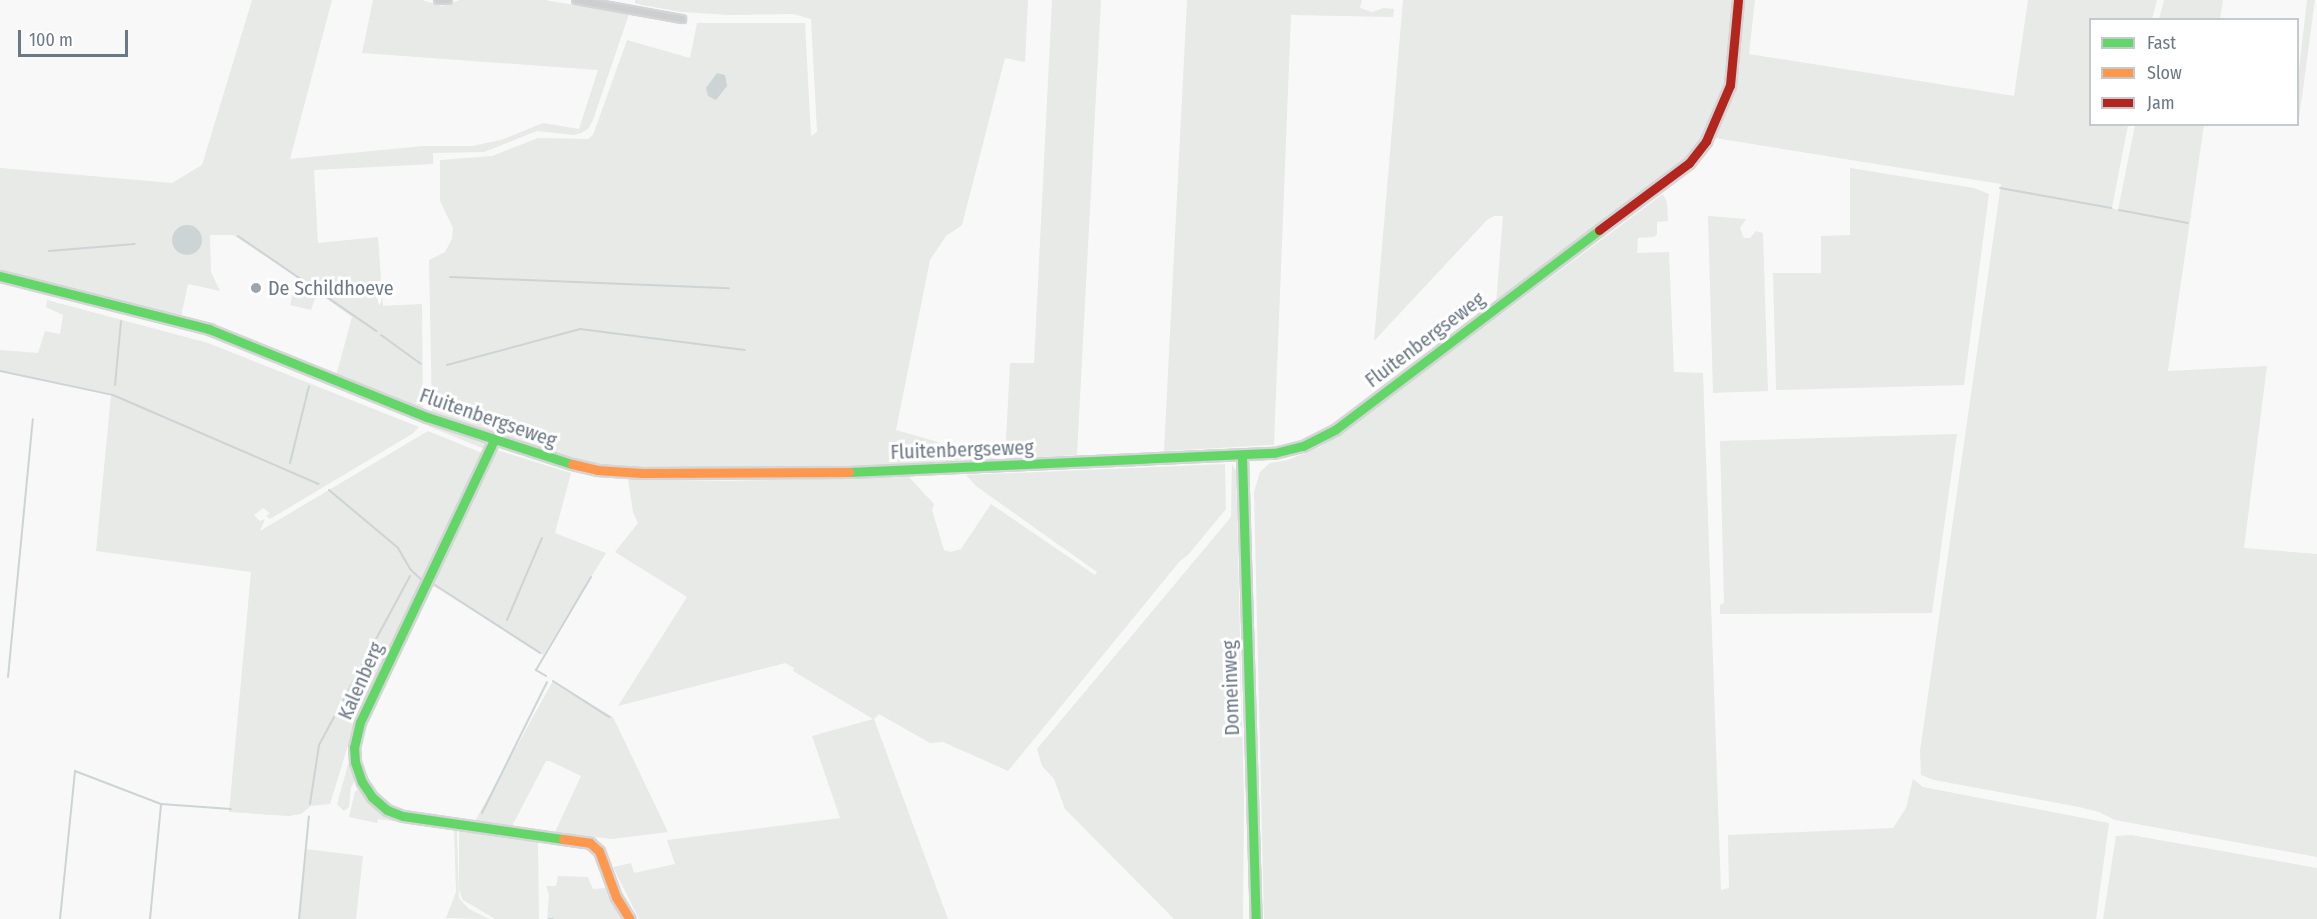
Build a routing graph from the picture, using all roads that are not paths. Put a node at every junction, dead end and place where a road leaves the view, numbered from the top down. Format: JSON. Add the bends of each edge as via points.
{"nodes":[{"id":1,"x":438,"y":0,"type":"edge"},
{"id":2,"x":448,"y":0,"type":"edge"},
{"id":3,"x":576,"y":0,"type":"edge"},
{"id":4,"x":1738,"y":0,"type":"edge"},
{"id":5,"x":682,"y":19,"type":"dead end"},
{"id":6,"x":0,"y":276,"type":"edge"},
{"id":7,"x":494,"y":440,"type":"junction"},
{"id":8,"x":1242,"y":457,"type":"junction"},
{"id":9,"x":630,"y":919,"type":"edge"},
{"id":10,"x":1256,"y":919,"type":"edge"}],
"edges":[{"from":1,"to":2,"type":"street"},
{"from":3,"to":5,"type":"street"},
{"from":4,"to":8,"type":"street","name":"Fluitenbergseweg","via":[[1730,85],[1706,141],[1689,163],[1328,435],[1291,450]]},
{"from":6,"to":7,"type":"street","name":"Fluitenbergseweg","via":[[209,329]]},
{"from":7,"to":8,"type":"street","name":"Fluitenbergseweg","via":[[571,465],[642,473],[872,472]]},
{"from":7,"to":9,"type":"street","name":"Kalenberg","via":[[360,722],[354,762],[372,797],[387,810],[403,816],[580,840],[592,845]]},
{"from":8,"to":10,"type":"street","name":"Domeinweg"}]}
